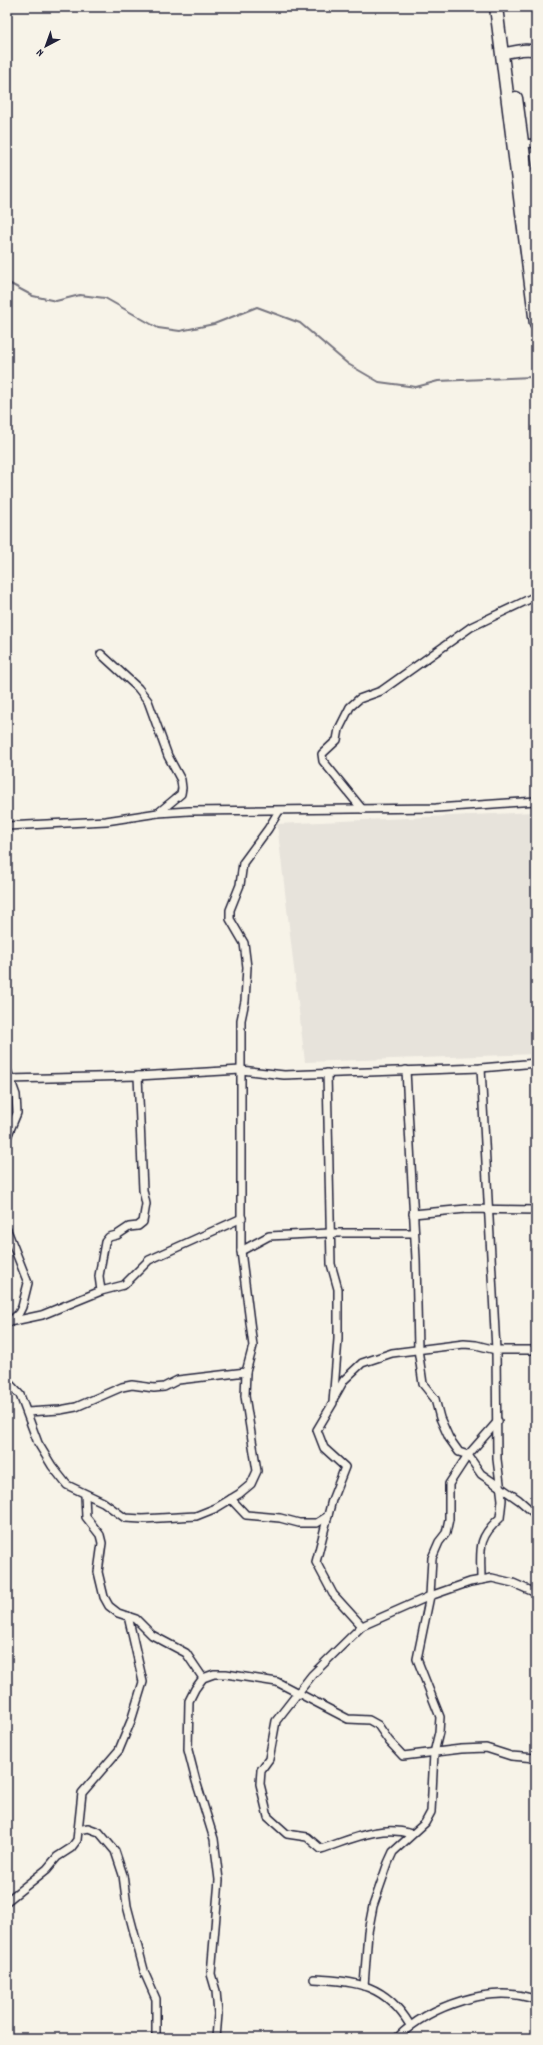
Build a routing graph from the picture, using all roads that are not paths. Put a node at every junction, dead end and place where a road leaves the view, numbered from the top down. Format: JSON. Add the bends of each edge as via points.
{"nodes":[{"id":1,"x":496,"y":7,"type":"edge"},
{"id":2,"x":504,"y":7,"type":"edge"},
{"id":3,"x":536,"y":51,"type":"edge"},
{"id":4,"x":506,"y":53,"type":"junction"},
{"id":5,"x":536,"y":143,"type":"edge"},
{"id":6,"x":522,"y":144,"type":"junction"},
{"id":7,"x":536,"y":245,"type":"edge"},
{"id":8,"x":536,"y":324,"type":"edge"},
{"id":9,"x":536,"y":596,"type":"edge"},
{"id":10,"x":101,"y":654,"type":"dead end"},
{"id":11,"x":536,"y":801,"type":"edge"},
{"id":12,"x":362,"y":809,"type":"junction"},
{"id":13,"x":279,"y":811,"type":"junction"},
{"id":14,"x":158,"y":813,"type":"junction"},
{"id":15,"x":7,"y":826,"type":"edge"},
{"id":16,"x":536,"y":1063,"type":"edge"},
{"id":17,"x":481,"y":1068,"type":"junction"},
{"id":18,"x":7,"y":1070,"type":"edge"},
{"id":19,"x":241,"y":1070,"type":"junction"},
{"id":20,"x":406,"y":1070,"type":"junction"},
{"id":21,"x":327,"y":1072,"type":"junction"},
{"id":22,"x":138,"y":1076,"type":"junction"},
{"id":23,"x":9,"y":1079,"type":"edge"},
{"id":24,"x":7,"y":1137,"type":"edge"},
{"id":25,"x":488,"y":1209,"type":"junction"},
{"id":26,"x":536,"y":1210,"type":"edge"},
{"id":27,"x":413,"y":1214,"type":"junction"},
{"id":28,"x":242,"y":1218,"type":"junction"},
{"id":29,"x":7,"y":1230,"type":"edge"},
{"id":30,"x":330,"y":1233,"type":"junction"},
{"id":31,"x":414,"y":1233,"type":"junction"},
{"id":32,"x":241,"y":1251,"type":"junction"},
{"id":33,"x":101,"y":1291,"type":"junction"},
{"id":34,"x":8,"y":1322,"type":"edge"},
{"id":35,"x":418,"y":1349,"type":"junction"},
{"id":36,"x":496,"y":1350,"type":"junction"},
{"id":37,"x":536,"y":1350,"type":"edge"},
{"id":38,"x":246,"y":1372,"type":"junction"},
{"id":39,"x":7,"y":1381,"type":"edge"},
{"id":40,"x":334,"y":1398,"type":"junction"},
{"id":41,"x":27,"y":1412,"type":"junction"},
{"id":42,"x":498,"y":1421,"type":"junction"},
{"id":43,"x":468,"y":1455,"type":"junction"},
{"id":44,"x":500,"y":1486,"type":"junction"},
{"id":45,"x":85,"y":1495,"type":"junction"},
{"id":46,"x":231,"y":1499,"type":"junction"},
{"id":47,"x":536,"y":1515,"type":"edge"},
{"id":48,"x":328,"y":1516,"type":"junction"},
{"id":49,"x":481,"y":1580,"type":"junction"},
{"id":50,"x":536,"y":1593,"type":"edge"},
{"id":51,"x":430,"y":1596,"type":"junction"},
{"id":52,"x":128,"y":1616,"type":"junction"},
{"id":53,"x":362,"y":1626,"type":"junction"},
{"id":54,"x":203,"y":1678,"type":"junction"},
{"id":55,"x":297,"y":1693,"type":"junction"},
{"id":56,"x":434,"y":1753,"type":"junction"},
{"id":57,"x":536,"y":1758,"type":"edge"},
{"id":58,"x":78,"y":1830,"type":"junction"},
{"id":59,"x":411,"y":1834,"type":"junction"},
{"id":60,"x":7,"y":1901,"type":"edge"},
{"id":61,"x":314,"y":1979,"type":"dead end"},
{"id":62,"x":364,"y":1986,"type":"junction"},
{"id":63,"x":536,"y":2000,"type":"edge"},
{"id":64,"x":410,"y":2025,"type":"junction"},
{"id":65,"x":156,"y":2038,"type":"edge"},
{"id":66,"x":216,"y":2038,"type":"edge"},
{"id":67,"x":397,"y":2038,"type":"edge"}],
"edges":[{"from":1,"to":4,"type":"main road"},
{"from":2,"to":4,"type":"main road"},
{"from":3,"to":4,"type":"street","via":[[530,49]]},
{"from":4,"to":6,"type":"main road"},
{"from":4,"to":8,"type":"main road"},
{"from":5,"to":6,"type":"street"},
{"from":6,"to":7,"type":"main road"},
{"from":9,"to":12,"type":"street","via":[[471,627],[381,691],[359,699],[350,707],[339,729],[337,740],[322,754],[323,761]]},
{"from":10,"to":14,"type":"street","via":[[138,688],[148,701],[168,756],[181,780],[180,794]]},
{"from":11,"to":12,"type":"street","via":[[436,808]]},
{"from":12,"to":13,"type":"street"},
{"from":13,"to":14,"type":"street"},
{"from":13,"to":19,"type":"street","via":[[243,863],[240,885],[230,910],[230,919],[244,943],[247,967],[241,1020]]},
{"from":14,"to":15,"type":"street","via":[[106,821]]},
{"from":16,"to":17,"type":"street"},
{"from":17,"to":20,"type":"street"},
{"from":17,"to":25,"type":"street"},
{"from":18,"to":23,"type":"street"},
{"from":19,"to":21,"type":"street","via":[[284,1075]]},
{"from":19,"to":22,"type":"street"},
{"from":19,"to":28,"type":"street"},
{"from":20,"to":21,"type":"street"},
{"from":20,"to":27,"type":"street"},
{"from":21,"to":30,"type":"street"},
{"from":22,"to":23,"type":"street"},
{"from":22,"to":33,"type":"street","via":[[143,1190],[146,1204],[143,1222],[138,1226],[129,1227],[105,1242],[99,1276]]},
{"from":23,"to":24,"type":"street","via":[[16,1095],[17,1113]]},
{"from":25,"to":26,"type":"street"},
{"from":25,"to":27,"type":"street"},
{"from":25,"to":36,"type":"street"},
{"from":27,"to":31,"type":"street"},
{"from":28,"to":32,"type":"street"},
{"from":28,"to":33,"type":"street","via":[[150,1260],[124,1285]]},
{"from":29,"to":34,"type":"street","via":[[28,1283],[20,1313]]},
{"from":30,"to":31,"type":"street"},
{"from":30,"to":32,"type":"street","via":[[269,1236]]},
{"from":30,"to":40,"type":"street","via":[[331,1264],[338,1289]]},
{"from":31,"to":35,"type":"street"},
{"from":32,"to":38,"type":"street","via":[[253,1346]]},
{"from":33,"to":34,"type":"street","via":[[42,1315]]},
{"from":35,"to":36,"type":"street","via":[[476,1344]]},
{"from":35,"to":40,"type":"street","via":[[365,1361],[344,1380]]},
{"from":35,"to":43,"type":"street","via":[[423,1384],[435,1399],[449,1438],[460,1452]]},
{"from":36,"to":37,"type":"street"},
{"from":36,"to":42,"type":"street"},
{"from":38,"to":41,"type":"street","via":[[190,1377],[164,1387],[132,1385],[76,1407]]},
{"from":38,"to":46,"type":"street","via":[[245,1396],[256,1471],[251,1484]]},
{"from":39,"to":41,"type":"street","via":[[20,1395]]},
{"from":40,"to":48,"type":"street","via":[[328,1414],[317,1430],[324,1448],[345,1467]]},
{"from":41,"to":45,"type":"street","via":[[38,1443],[52,1466],[67,1485]]},
{"from":42,"to":43,"type":"street"},
{"from":42,"to":44,"type":"street","via":[[497,1459]]},
{"from":43,"to":44,"type":"street","via":[[482,1474]]},
{"from":43,"to":51,"type":"street","via":[[449,1484],[449,1519],[446,1533],[432,1558]]},
{"from":44,"to":47,"type":"street"},
{"from":44,"to":49,"type":"street","via":[[500,1518],[488,1529],[482,1543]]},
{"from":45,"to":46,"type":"street","via":[[103,1502],[125,1518],[142,1519],[196,1516]]},
{"from":45,"to":52,"type":"street","via":[[86,1517],[100,1535],[102,1543],[98,1572],[104,1597],[109,1606],[118,1613]]},
{"from":46,"to":48,"type":"street","via":[[246,1515],[280,1518],[299,1523],[317,1523]]},
{"from":48,"to":53,"type":"street","via":[[316,1562],[333,1594]]},
{"from":49,"to":50,"type":"street","via":[[492,1578],[513,1583]]},
{"from":49,"to":51,"type":"street"},
{"from":51,"to":53,"type":"street"},
{"from":51,"to":56,"type":"street","via":[[417,1659],[440,1716]]},
{"from":52,"to":54,"type":"street","via":[[136,1619],[152,1635],[186,1653]]},
{"from":52,"to":58,"type":"street","via":[[143,1682],[119,1750],[82,1793]]},
{"from":53,"to":55,"type":"street"},
{"from":54,"to":55,"type":"street","via":[[214,1674],[226,1674],[277,1682]]},
{"from":54,"to":66,"type":"street","via":[[190,1701],[188,1750],[214,1839],[219,1880],[211,1974],[218,2014]]},
{"from":55,"to":56,"type":"street","via":[[348,1720],[369,1720],[378,1725],[403,1756]]},
{"from":55,"to":59,"type":"street","via":[[276,1721],[270,1759],[261,1770],[260,1784],[268,1817],[287,1834],[307,1838],[321,1849],[384,1830],[398,1830]]},
{"from":56,"to":57,"type":"street","via":[[486,1748],[511,1756]]},
{"from":56,"to":59,"type":"street","via":[[431,1812],[425,1823]]},
{"from":58,"to":60,"type":"street","via":[[77,1840],[71,1848]]},
{"from":58,"to":65,"type":"street","via":[[88,1828],[99,1832],[115,1851],[123,1875],[127,1906],[145,1974],[156,1999]]},
{"from":59,"to":62,"type":"street","via":[[393,1852],[373,1906],[368,1932]]},
{"from":61,"to":62,"type":"street","via":[[342,1980]]},
{"from":62,"to":64,"type":"street","via":[[392,2000]]},
{"from":63,"to":64,"type":"street","via":[[516,1994],[490,1994],[450,2004]]},
{"from":64,"to":67,"type":"street"}]}
